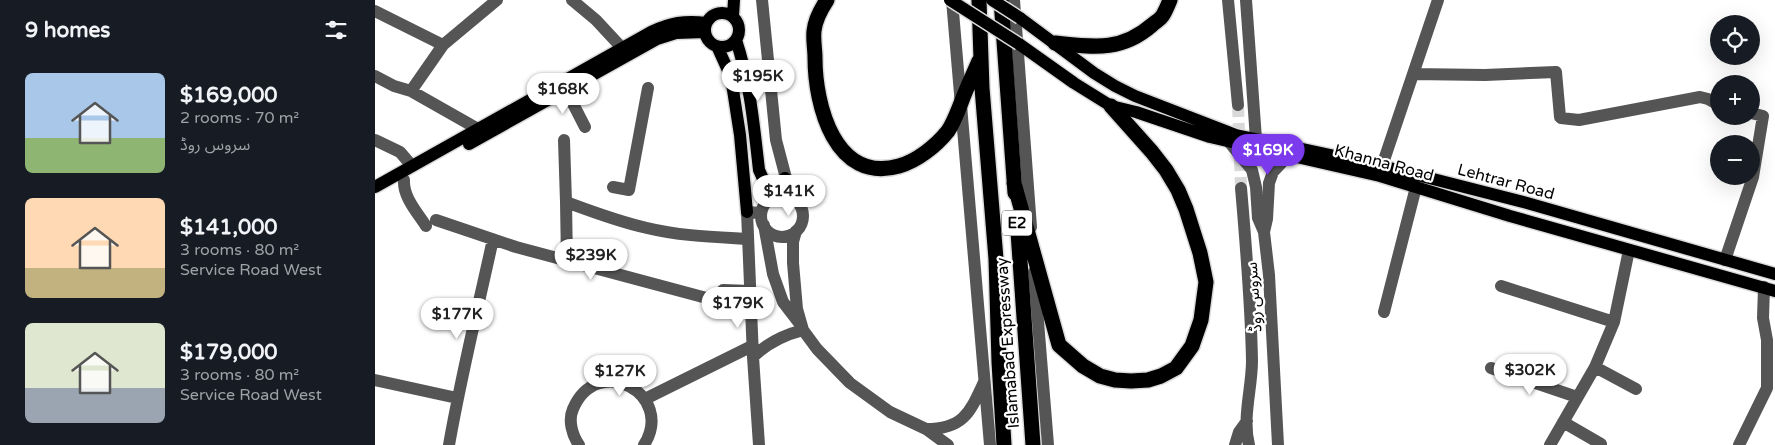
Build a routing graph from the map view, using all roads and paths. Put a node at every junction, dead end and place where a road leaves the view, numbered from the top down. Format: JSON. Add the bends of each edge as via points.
{"nodes":[{"id":1,"x":497,"y":0,"type":"edge"},
{"id":2,"x":572,"y":0,"type":"edge"},
{"id":3,"x":723,"y":0,"type":"edge"},
{"id":4,"x":734,"y":0,"type":"edge"},
{"id":5,"x":762,"y":0,"type":"edge"},
{"id":6,"x":827,"y":0,"type":"edge"},
{"id":7,"x":951,"y":0,"type":"edge"},
{"id":8,"x":979,"y":0,"type":"edge"},
{"id":9,"x":992,"y":0,"type":"edge"},
{"id":10,"x":1001,"y":0,"type":"edge"},
{"id":11,"x":1014,"y":0,"type":"edge"},
{"id":12,"x":1169,"y":0,"type":"edge"},
{"id":13,"x":1228,"y":0,"type":"edge"},
{"id":14,"x":1246,"y":0,"type":"edge"},
{"id":15,"x":1438,"y":0,"type":"edge"},
{"id":16,"x":375,"y":11,"type":"edge"},
{"id":17,"x":717,"y":14,"type":"junction"},
{"id":18,"x":733,"y":16,"type":"junction"},
{"id":19,"x":706,"y":28,"type":"junction"},
{"id":20,"x":736,"y":40,"type":"junction"},
{"id":21,"x":1055,"y":43,"type":"junction"},
{"id":22,"x":443,"y":45,"type":"junction"},
{"id":23,"x":717,"y":46,"type":"junction"},
{"id":24,"x":622,"y":48,"type":"junction"},
{"id":25,"x":981,"y":56,"type":"junction"},
{"id":26,"x":1413,"y":74,"type":"junction"},
{"id":27,"x":375,"y":76,"type":"edge"},
{"id":28,"x":648,"y":88,"type":"dead end"},
{"id":29,"x":566,"y":90,"type":"junction"},
{"id":30,"x":411,"y":91,"type":"junction"},
{"id":31,"x":1710,"y":100,"type":"edge"},
{"id":32,"x":961,"y":103,"type":"junction"},
{"id":33,"x":1238,"y":105,"type":"tunnel mouth"},
{"id":34,"x":1111,"y":106,"type":"junction"},
{"id":35,"x":1763,"y":116,"type":"edge"},
{"id":36,"x":585,"y":127,"type":"dead end"},
{"id":37,"x":478,"y":129,"type":"junction"},
{"id":38,"x":1256,"y":139,"type":"junction"},
{"id":39,"x":375,"y":140,"type":"edge"},
{"id":40,"x":564,"y":140,"type":"dead end"},
{"id":41,"x":1230,"y":143,"type":"junction"},
{"id":42,"x":1289,"y":155,"type":"junction"},
{"id":43,"x":413,"y":166,"type":"junction"},
{"id":44,"x":1382,"y":166,"type":"junction"},
{"id":45,"x":785,"y":178,"type":"junction"},
{"id":46,"x":404,"y":180,"type":"junction"},
{"id":47,"x":1014,"y":183,"type":"junction"},
{"id":48,"x":613,"y":186,"type":"dead end"},
{"id":49,"x":375,"y":187,"type":"edge"},
{"id":50,"x":1416,"y":187,"type":"junction"},
{"id":51,"x":1241,"y":188,"type":"tunnel mouth"},
{"id":52,"x":375,"y":196,"type":"edge"},
{"id":53,"x":791,"y":197,"type":"junction"},
{"id":54,"x":566,"y":202,"type":"junction"},
{"id":55,"x":747,"y":212,"type":"junction"},
{"id":56,"x":762,"y":219,"type":"junction"},
{"id":57,"x":796,"y":231,"type":"junction"},
{"id":58,"x":1264,"y":232,"type":"junction"},
{"id":59,"x":493,"y":239,"type":"junction"},
{"id":60,"x":747,"y":239,"type":"junction"},
{"id":61,"x":1629,"y":250,"type":"junction"},
{"id":62,"x":1033,"y":252,"type":"junction"},
{"id":63,"x":1725,"y":260,"type":"junction"},
{"id":64,"x":567,"y":261,"type":"junction"},
{"id":65,"x":1775,"y":274,"type":"edge"},
{"id":66,"x":1501,"y":286,"type":"dead end"},
{"id":67,"x":1769,"y":289,"type":"edge"},
{"id":68,"x":750,"y":291,"type":"junction"},
{"id":69,"x":1384,"y":312,"type":"dead end"},
{"id":70,"x":1614,"y":322,"type":"junction"},
{"id":71,"x":798,"y":329,"type":"junction"},
{"id":72,"x":756,"y":350,"type":"junction"},
{"id":73,"x":1595,"y":367,"type":"junction"},
{"id":74,"x":1491,"y":368,"type":"dead end"},
{"id":75,"x":375,"y":380,"type":"edge"},
{"id":76,"x":985,"y":381,"type":"junction"},
{"id":77,"x":1636,"y":389,"type":"dead end"},
{"id":78,"x":1771,"y":391,"type":"edge"},
{"id":79,"x":1577,"y":397,"type":"junction"},
{"id":80,"x":457,"y":398,"type":"junction"},
{"id":81,"x":645,"y":399,"type":"junction"},
{"id":82,"x":1247,"y":421,"type":"junction"},
{"id":83,"x":1563,"y":422,"type":"junction"},
{"id":84,"x":926,"y":429,"type":"junction"},
{"id":85,"x":1601,"y":444,"type":"edge"},
{"id":86,"x":449,"y":445,"type":"edge"},
{"id":87,"x":579,"y":445,"type":"edge"},
{"id":88,"x":644,"y":445,"type":"edge"},
{"id":89,"x":759,"y":445,"type":"edge"},
{"id":90,"x":948,"y":445,"type":"edge"},
{"id":91,"x":990,"y":445,"type":"edge"},
{"id":92,"x":1004,"y":445,"type":"edge"},
{"id":93,"x":1033,"y":445,"type":"edge"},
{"id":94,"x":1048,"y":445,"type":"edge"},
{"id":95,"x":1235,"y":445,"type":"edge"},
{"id":96,"x":1249,"y":445,"type":"edge"},
{"id":97,"x":1278,"y":445,"type":"edge"},
{"id":98,"x":1550,"y":445,"type":"edge"},
{"id":99,"x":1739,"y":445,"type":"edge"}],
"edges":[{"from":1,"to":22,"type":"street"},
{"from":2,"to":24,"type":"street"},
{"from":3,"to":17,"type":"main road"},
{"from":4,"to":18,"type":"main road"},
{"from":5,"to":45,"type":"street","via":[[776,140]]},
{"from":6,"to":32,"type":"highway","via":[[813,31],[816,83],[821,110],[844,152],[868,166],[892,168],[906,164],[948,131]]},
{"from":7,"to":32,"type":"street"},
{"from":7,"to":34,"type":"main road","name":"Khanna Road","bridge":true},
{"from":8,"to":25,"type":"highway","name":"Islamabad Expressway","number":"E2"},
{"from":9,"to":21,"type":"main road","name":"Lehtrar Road","bridge":true},
{"from":10,"to":47,"type":"highway","name":"Islamabad Expressway","number":"E2"},
{"from":11,"to":62,"type":"street"},
{"from":12,"to":21,"type":"highway","via":[[1163,15],[1128,42],[1090,47]]},
{"from":13,"to":33,"type":"street"},
{"from":14,"to":38,"type":"street"},
{"from":15,"to":26,"type":"street"},
{"from":16,"to":22,"type":"street"},
{"from":17,"to":18,"type":"main road","via":[[722,12]]},
{"from":17,"to":19,"type":"main road","via":[[712,16]]},
{"from":18,"to":20,"type":"main road","via":[[739,30]]},
{"from":19,"to":23,"type":"main road","via":[[710,42]]},
{"from":19,"to":24,"type":"main road","via":[[682,22],[670,24]]},
{"from":19,"to":29,"type":"main road","via":[[657,39]]},
{"from":20,"to":23,"type":"main road","via":[[727,46]]},
{"from":20,"to":45,"type":"main road","via":[[751,100],[759,170],[764,181],[770,184],[775,185]]},
{"from":21,"to":38,"type":"main road","name":"Lehtrar Road","via":[[1094,73],[1135,96],[1220,129]]},
{"from":22,"to":30,"type":"street"},
{"from":23,"to":55,"type":"main road","via":[[731,77]]},
{"from":24,"to":37,"type":"main road"},
{"from":25,"to":32,"type":"highway"},
{"from":25,"to":92,"type":"highway","name":"Islamabad Expressway","number":"E2","via":[[996,259]]},
{"from":26,"to":31,"type":"street","via":[[1556,72],[1560,117],[1570,120],[1700,97]]},
{"from":26,"to":44,"type":"street"},
{"from":27,"to":30,"type":"street"},
{"from":28,"to":48,"type":"street","via":[[629,190]]},
{"from":29,"to":36,"type":"street"},
{"from":29,"to":46,"type":"main road"},
{"from":30,"to":37,"type":"street"},
{"from":32,"to":76,"type":"street"},
{"from":34,"to":41,"type":"main road","name":"Khanna Road"},
{"from":34,"to":62,"type":"highway","via":[[1166,170],[1186,208],[1206,282],[1201,320],[1192,346],[1176,368],[1148,380],[1115,380],[1083,366],[1059,345]]},
{"from":35,"to":63,"type":"street","via":[[1753,177]]},
{"from":37,"to":43,"type":"main road"},
{"from":38,"to":44,"type":"main road","name":"Lehtrar Road"},
{"from":39,"to":43,"type":"street","via":[[400,152]]},
{"from":40,"to":54,"type":"street"},
{"from":41,"to":42,"type":"main road","name":"Khanna Road"},
{"from":41,"to":58,"type":"street","via":[[1252,170]]},
{"from":42,"to":50,"type":"main road","name":"Khanna Road"},
{"from":42,"to":58,"type":"street","name":"سروس روڈ","via":[[1273,172],[1269,183]]},
{"from":43,"to":49,"type":"main road"},
{"from":44,"to":63,"type":"main road","name":"Lehtrar Road","via":[[1527,203]]},
{"from":45,"to":53,"type":"street"},
{"from":46,"to":52,"type":"main road"},
{"from":46,"to":59,"type":"street","via":[[409,199],[431,223]]},
{"from":47,"to":62,"type":"highway"},
{"from":47,"to":93,"type":"highway","name":"Islamabad Expressway","number":"E2"},
{"from":50,"to":61,"type":"main road","name":"Khanna Road"},
{"from":50,"to":69,"type":"street"},
{"from":51,"to":82,"type":"street","via":[[1251,310],[1252,370]]},
{"from":53,"to":56,"type":"street","via":[[772,197],[763,206]]},
{"from":53,"to":57,"type":"street","via":[[801,207],[802,213]]},
{"from":54,"to":60,"type":"street","via":[[649,229]]},
{"from":54,"to":64,"type":"street"},
{"from":55,"to":56,"type":"street"},
{"from":55,"to":60,"type":"street"},
{"from":56,"to":57,"type":"street","via":[[767,230],[778,236]]},
{"from":56,"to":71,"type":"street","via":[[773,274]]},
{"from":57,"to":71,"type":"street","via":[[793,263]]},
{"from":58,"to":97,"type":"street","name":"سروس روڈ"},
{"from":59,"to":64,"type":"street"},
{"from":59,"to":80,"type":"street"},
{"from":60,"to":68,"type":"street"},
{"from":61,"to":67,"type":"main road","name":"Khanna Road"},
{"from":61,"to":70,"type":"street"},
{"from":62,"to":94,"type":"street"},
{"from":63,"to":65,"type":"main road","name":"Lehtrar Road"},
{"from":64,"to":68,"type":"street","via":[[714,300],[723,290]]},
{"from":66,"to":70,"type":"street"},
{"from":67,"to":78,"type":"street","via":[[1763,318]]},
{"from":68,"to":72,"type":"street"},
{"from":70,"to":73,"type":"street"},
{"from":71,"to":72,"type":"street"},
{"from":71,"to":84,"type":"street","via":[[850,383],[891,412]]},
{"from":72,"to":81,"type":"street"},
{"from":72,"to":89,"type":"street"},
{"from":73,"to":77,"type":"street"},
{"from":73,"to":79,"type":"street"},
{"from":74,"to":79,"type":"street"},
{"from":75,"to":80,"type":"street"},
{"from":76,"to":84,"type":"street","via":[[965,418],[940,429]]},
{"from":76,"to":91,"type":"street"},
{"from":78,"to":99,"type":"street"},
{"from":79,"to":83,"type":"street"},
{"from":80,"to":86,"type":"street"},
{"from":81,"to":87,"type":"street","via":[[634,388],[619,382],[603,382],[589,387],[577,399],[571,413],[571,429]]},
{"from":81,"to":88,"type":"street","via":[[651,414],[651,430]]},
{"from":82,"to":95,"type":"street"},
{"from":82,"to":96,"type":"street"},
{"from":83,"to":85,"type":"street"},
{"from":83,"to":98,"type":"street"},
{"from":84,"to":90,"type":"street"}]}
